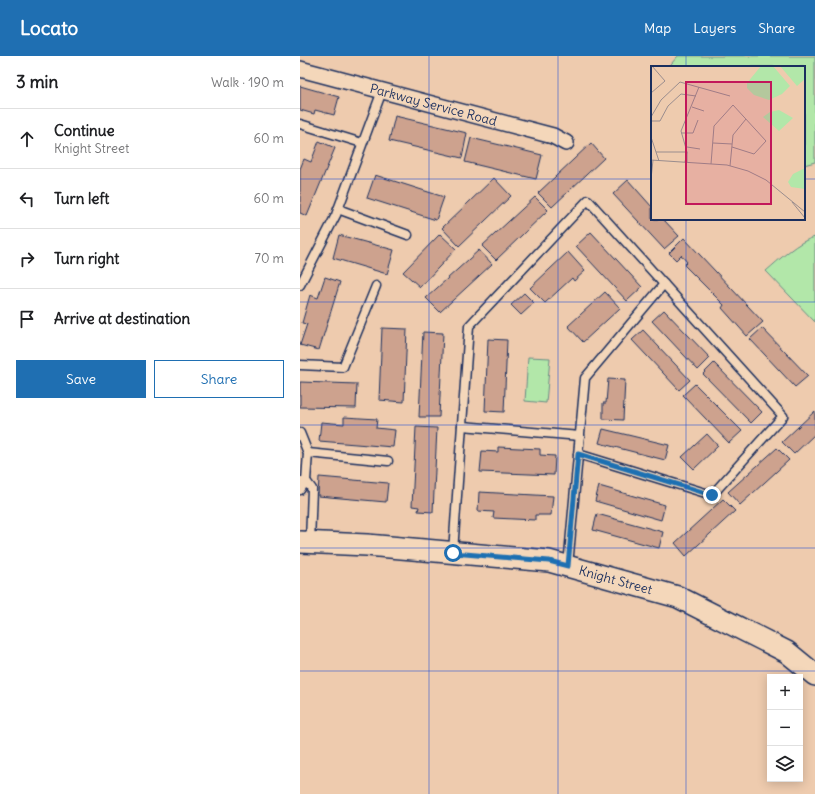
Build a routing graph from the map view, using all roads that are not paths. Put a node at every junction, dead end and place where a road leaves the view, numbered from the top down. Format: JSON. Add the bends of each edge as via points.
{"nodes":[{"id":1,"x":300,"y":69,"type":"edge"},
{"id":2,"x":382,"y":91,"type":"junction"},
{"id":3,"x":300,"y":124,"type":"edge"},
{"id":4,"x":362,"y":143,"type":"junction"},
{"id":5,"x":566,"y":143,"type":"dead end"},
{"id":6,"x":338,"y":209,"type":"junction"},
{"id":7,"x":408,"y":235,"type":"dead end"},
{"id":8,"x":664,"y":284,"type":"junction"},
{"id":9,"x":300,"y":285,"type":"edge"},
{"id":10,"x":376,"y":286,"type":"dead end"},
{"id":11,"x":300,"y":365,"type":"edge"},
{"id":12,"x":462,"y":426,"type":"junction"},
{"id":13,"x":300,"y":434,"type":"edge"},
{"id":14,"x":580,"y":436,"type":"junction"},
{"id":15,"x":308,"y":452,"type":"junction"},
{"id":16,"x":578,"y":454,"type":"junction"},
{"id":17,"x":388,"y":461,"type":"dead end"},
{"id":18,"x":303,"y":481,"type":"edge"},
{"id":19,"x":300,"y":490,"type":"edge"},
{"id":20,"x":305,"y":542,"type":"edge"},
{"id":21,"x":453,"y":553,"type":"junction"},
{"id":22,"x":568,"y":566,"type":"junction"},
{"id":23,"x":815,"y":676,"type":"edge"}],
"edges":[{"from":1,"to":2,"type":"street","name":"Parkway Service Road"},
{"from":2,"to":4,"type":"lane"},
{"from":2,"to":5,"type":"street","name":"Parkway Service Road","via":[[553,136]]},
{"from":3,"to":4,"type":"lane"},
{"from":4,"to":6,"type":"lane"},
{"from":6,"to":7,"type":"lane"},
{"from":6,"to":9,"type":"lane"},
{"from":8,"to":12,"type":"lane","via":[[588,200],[469,326]]},
{"from":8,"to":14,"type":"lane","via":[[585,378]]},
{"from":8,"to":16,"type":"lane","via":[[783,416],[712,495]]},
{"from":10,"to":11,"type":"lane","via":[[344,368]]},
{"from":12,"to":14,"type":"lane"},
{"from":12,"to":21,"type":"lane"},
{"from":13,"to":15,"type":"lane"},
{"from":14,"to":16,"type":"lane"},
{"from":15,"to":17,"type":"lane"},
{"from":15,"to":18,"type":"lane"},
{"from":16,"to":22,"type":"lane"},
{"from":18,"to":19,"type":"lane"},
{"from":18,"to":20,"type":"lane","via":[[312,489]]},
{"from":20,"to":21,"type":"street","name":"Knight Street"},
{"from":21,"to":22,"type":"street","name":"Knight Street","via":[[549,561]]},
{"from":22,"to":23,"type":"street","name":"Knight Street","via":[[678,597],[787,652]]}]}
